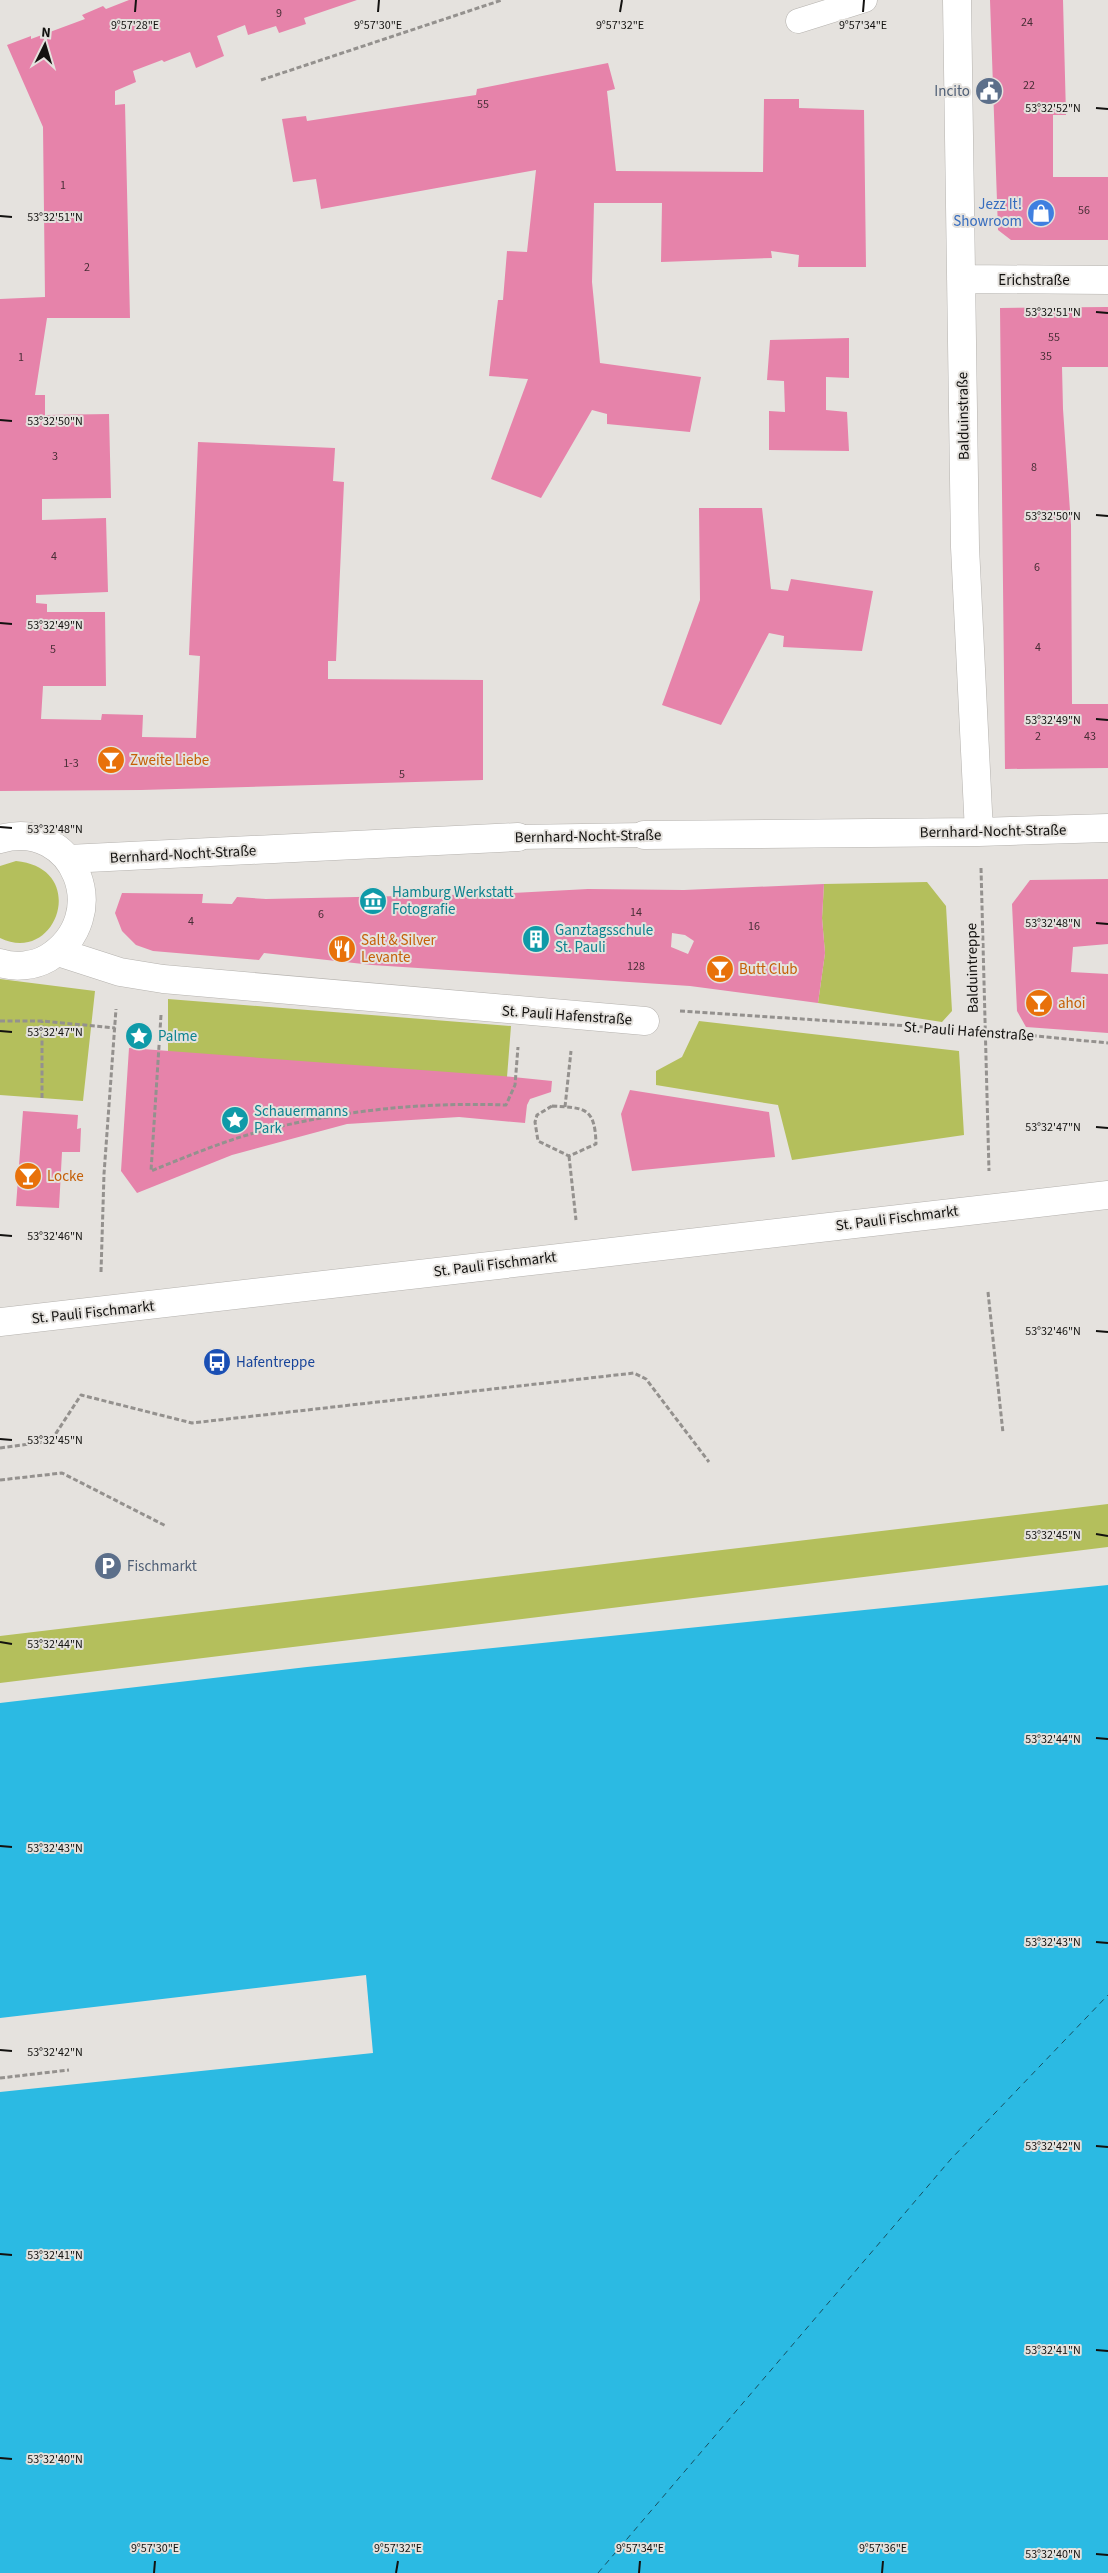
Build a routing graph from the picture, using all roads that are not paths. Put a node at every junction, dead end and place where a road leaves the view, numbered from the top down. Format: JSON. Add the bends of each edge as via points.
{"nodes":[{"id":1,"x":865,"y":0,"type":"edge"},
{"id":2,"x":957,"y":0,"type":"edge"},
{"id":3,"x":798,"y":21,"type":"dead end"},
{"id":4,"x":961,"y":279,"type":"junction"},
{"id":5,"x":1108,"y":280,"type":"edge"},
{"id":6,"x":1108,"y":828,"type":"edge"},
{"id":7,"x":979,"y":832,"type":"junction"},
{"id":8,"x":644,"y":835,"type":"joint"},
{"id":9,"x":518,"y":837,"type":"joint"},
{"id":10,"x":0,"y":839,"type":"edge"},
{"id":11,"x":68,"y":859,"type":"junction"},
{"id":12,"x":58,"y":952,"type":"junction"},
{"id":13,"x":0,"y":963,"type":"edge"},
{"id":14,"x":645,"y":1020,"type":"road end"},
{"id":15,"x":1108,"y":1195,"type":"edge"},
{"id":16,"x":0,"y":1322,"type":"edge"}],
"edges":[{"from":1,"to":3,"type":"lane"},
{"from":2,"to":4,"type":"street","name":"Balduinstraße"},
{"from":4,"to":5,"type":"street","name":"Erichstraße"},
{"from":4,"to":7,"type":"street","name":"Balduinstraße","via":[[965,547]]},
{"from":6,"to":7,"type":"street","name":"Bernhard-Nocht-Straße"},
{"from":7,"to":8,"type":"street","name":"Bernhard-Nocht-Straße"},
{"from":8,"to":9,"type":"lane","name":"Bernhard-Nocht-Straße"},
{"from":9,"to":11,"type":"street","name":"Bernhard-Nocht-Straße"},
{"from":10,"to":11,"type":"street","via":[[11,836],[33,838],[52,845]]},
{"from":11,"to":12,"type":"street","via":[[78,877],[83,897],[81,918],[72,937]]},
{"from":12,"to":13,"type":"street","via":[[42,962],[23,966]]},
{"from":12,"to":14,"type":"street","name":"St. Pauli Hafenstraße","via":[[120,972],[163,979]]},
{"from":15,"to":16,"type":"street","name":"St. Pauli Fischmarkt"}]}
